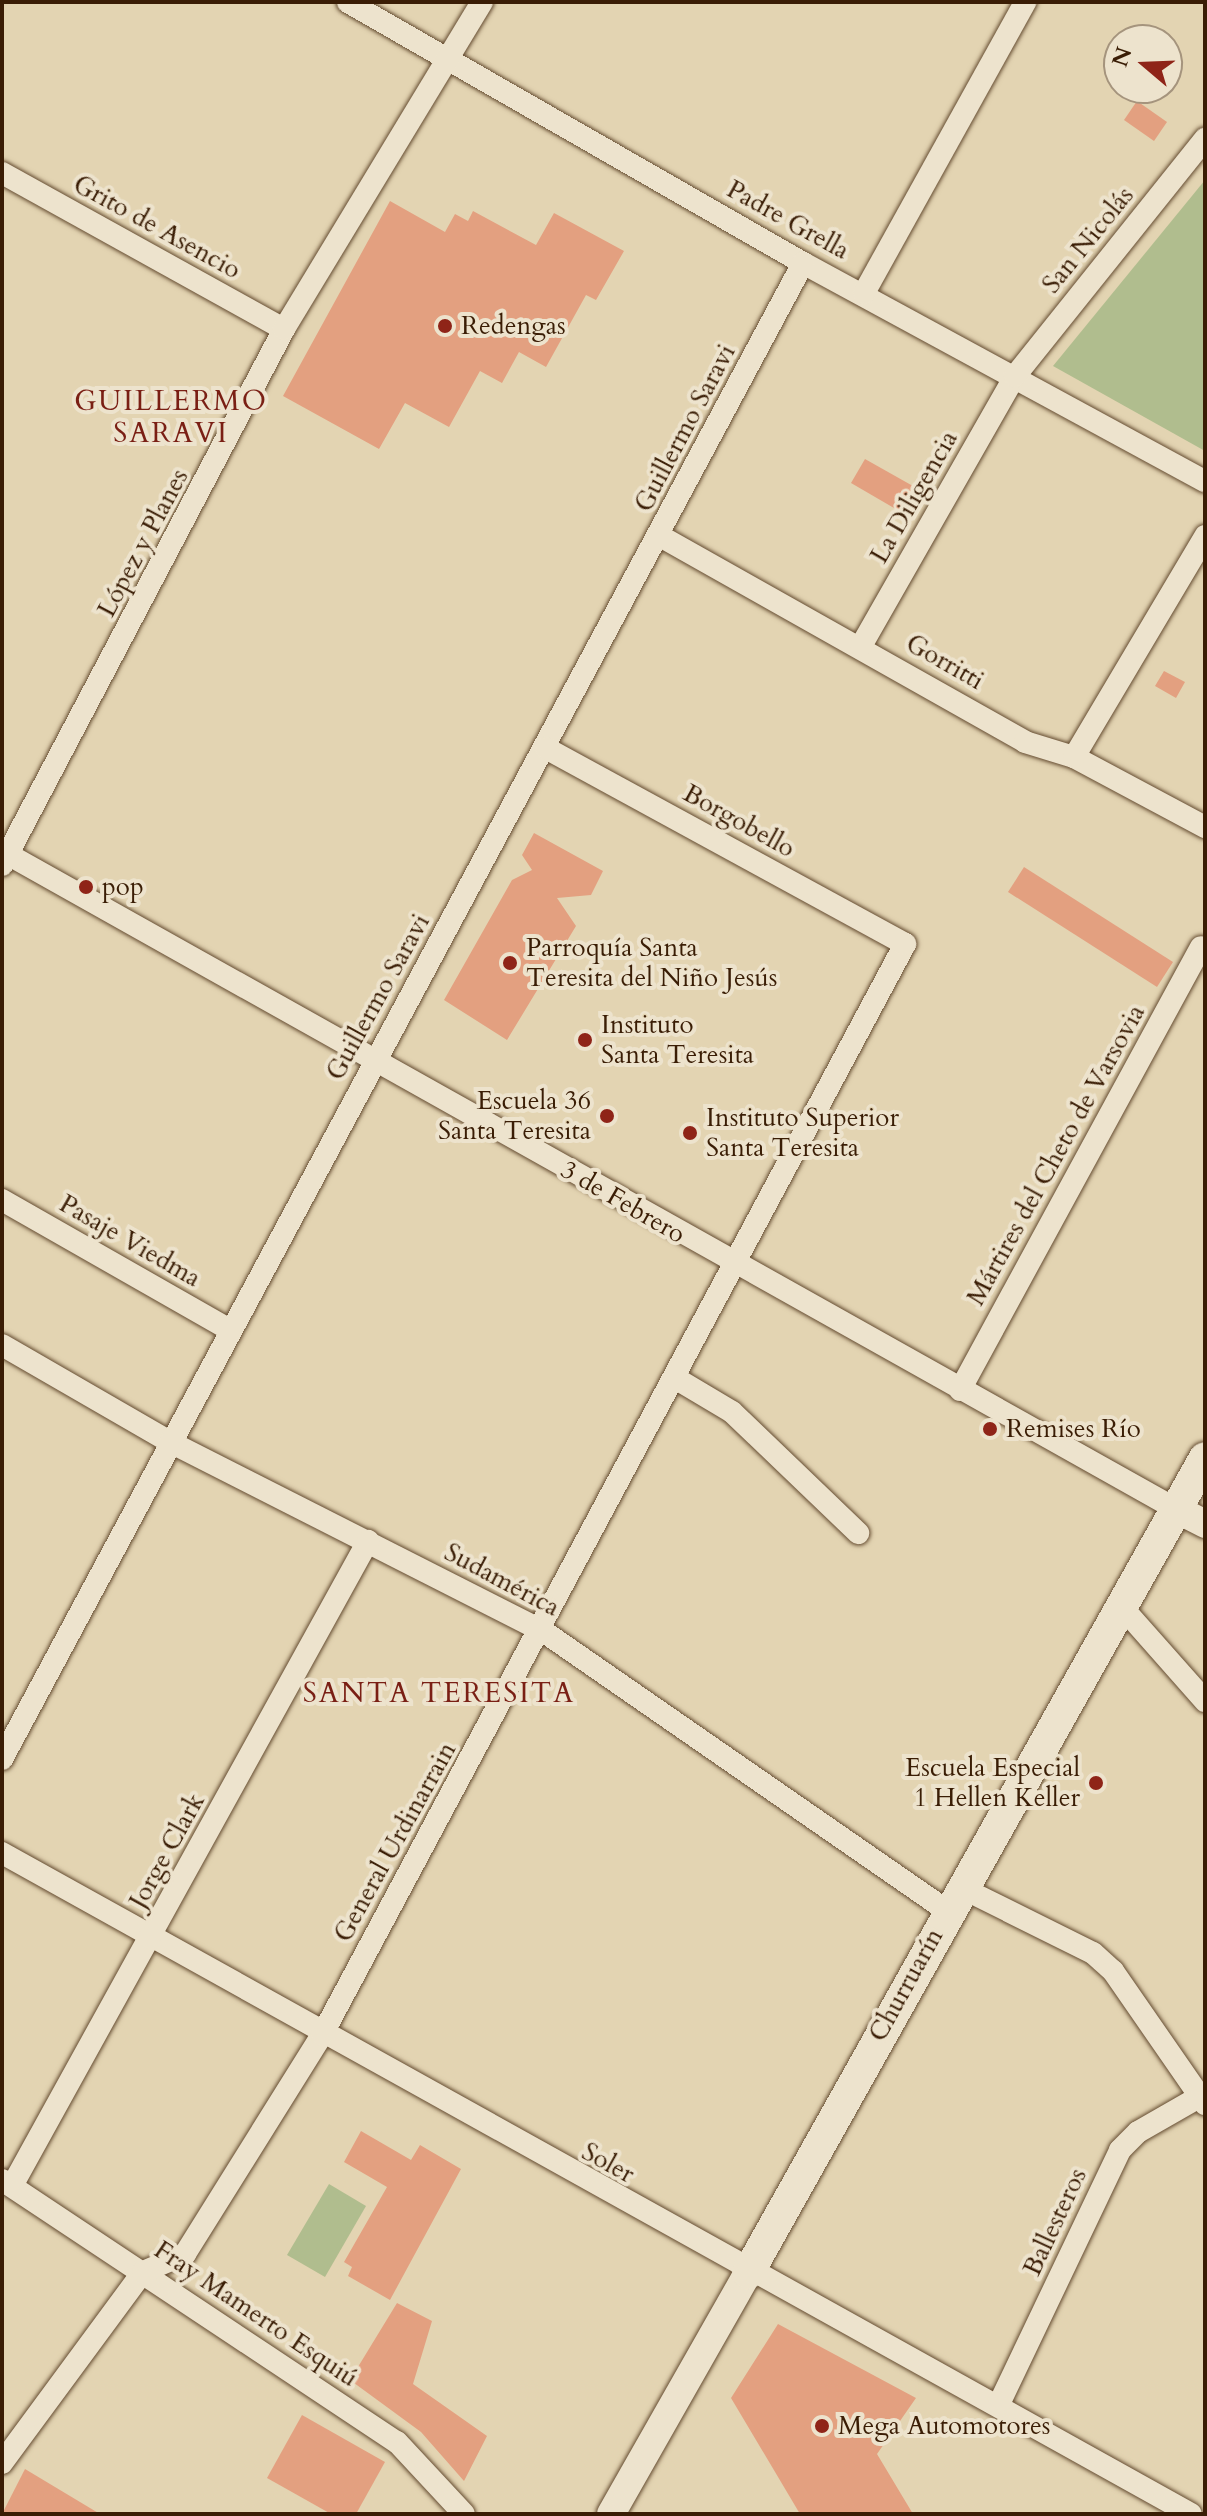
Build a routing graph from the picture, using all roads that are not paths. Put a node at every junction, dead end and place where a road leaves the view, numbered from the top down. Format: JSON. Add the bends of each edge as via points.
{"nodes":[{"id":1,"x":348,"y":2,"type":"edge"},
{"id":2,"x":482,"y":2,"type":"edge"},
{"id":3,"x":1025,"y":2,"type":"edge"},
{"id":4,"x":451,"y":61,"type":"junction"},
{"id":5,"x":1205,"y":139,"type":"edge"},
{"id":6,"x":2,"y":173,"type":"edge"},
{"id":7,"x":803,"y":263,"type":"junction"},
{"id":8,"x":864,"y":293,"type":"junction"},
{"id":9,"x":284,"y":329,"type":"junction"},
{"id":10,"x":1015,"y":376,"type":"junction"},
{"id":11,"x":1205,"y":481,"type":"edge"},
{"id":12,"x":660,"y":536,"type":"junction"},
{"id":13,"x":1205,"y":536,"type":"edge"},
{"id":14,"x":861,"y":646,"type":"junction"},
{"id":15,"x":546,"y":748,"type":"junction"},
{"id":16,"x":1074,"y":757,"type":"junction"},
{"id":17,"x":1205,"y":827,"type":"edge"},
{"id":18,"x":4,"y":856,"type":"edge"},
{"id":19,"x":905,"y":944,"type":"joint"},
{"id":20,"x":1201,"y":947,"type":"dead end"},
{"id":21,"x":375,"y":1060,"type":"junction"},
{"id":22,"x":2,"y":1200,"type":"edge"},
{"id":23,"x":734,"y":1266,"type":"junction"},
{"id":24,"x":230,"y":1330,"type":"junction"},
{"id":25,"x":2,"y":1345,"type":"edge"},
{"id":26,"x":675,"y":1378,"type":"junction"},
{"id":27,"x":960,"y":1390,"type":"junction"},
{"id":28,"x":170,"y":1442,"type":"junction"},
{"id":29,"x":1205,"y":1458,"type":"edge"},
{"id":30,"x":1176,"y":1509,"type":"junction"},
{"id":31,"x":1205,"y":1524,"type":"edge"},
{"id":32,"x":858,"y":1533,"type":"dead end"},
{"id":33,"x":368,"y":1541,"type":"junction"},
{"id":34,"x":1121,"y":1606,"type":"junction"},
{"id":35,"x":543,"y":1631,"type":"junction"},
{"id":36,"x":1205,"y":1701,"type":"edge"},
{"id":37,"x":2,"y":1759,"type":"edge"},
{"id":38,"x":2,"y":1853,"type":"edge"},
{"id":39,"x":954,"y":1899,"type":"junction"},
{"id":40,"x":153,"y":1935,"type":"junction"},
{"id":41,"x":322,"y":2035,"type":"junction"},
{"id":42,"x":1202,"y":2100,"type":"edge"},
{"id":43,"x":7,"y":2183,"type":"edge"},
{"id":44,"x":143,"y":2272,"type":"junction"},
{"id":45,"x":748,"y":2273,"type":"junction"},
{"id":46,"x":999,"y":2404,"type":"junction"},
{"id":47,"x":2,"y":2463,"type":"edge"},
{"id":48,"x":464,"y":2514,"type":"edge"},
{"id":49,"x":611,"y":2514,"type":"edge"},
{"id":50,"x":1191,"y":2514,"type":"edge"}],
"edges":[{"from":1,"to":4,"type":"street","name":"Padre Grella"},
{"from":2,"to":4,"type":"street","name":"López y Planes"},
{"from":3,"to":8,"type":"street"},
{"from":4,"to":7,"type":"street","name":"Padre Grella"},
{"from":4,"to":9,"type":"street","name":"López y Planes"},
{"from":5,"to":10,"type":"street","name":"San Nicolás"},
{"from":6,"to":9,"type":"street","name":"Grito de Asencio"},
{"from":7,"to":8,"type":"street","name":"Padre Grella"},
{"from":7,"to":12,"type":"street","name":"Guillermo Saravi"},
{"from":8,"to":10,"type":"street","name":"Padre Grella"},
{"from":9,"to":18,"type":"street","name":"López y Planes"},
{"from":10,"to":11,"type":"street","name":"Padre Grella"},
{"from":10,"to":14,"type":"street","name":"La Diligencia"},
{"from":12,"to":14,"type":"street","name":"Gorritti"},
{"from":12,"to":15,"type":"street","name":"Guillermo Saravi"},
{"from":13,"to":16,"type":"street"},
{"from":14,"to":16,"type":"street","name":"Gorritti","via":[[1025,742]]},
{"from":15,"to":19,"type":"street","name":"Borgobello"},
{"from":15,"to":21,"type":"street","name":"Guillermo Saravi"},
{"from":16,"to":17,"type":"street","name":"Gorritti"},
{"from":18,"to":21,"type":"street","name":"3 de Febrero"},
{"from":19,"to":23,"type":"street","name":"General Urdinarrain"},
{"from":20,"to":27,"type":"street","name":"Mártires del Cheto de Varsovia"},
{"from":21,"to":23,"type":"street","name":"3 de Febrero"},
{"from":21,"to":24,"type":"street","name":"Guillermo Saravi"},
{"from":22,"to":24,"type":"street","name":"Pasaje Viedma"},
{"from":23,"to":26,"type":"street","name":"General Urdinarrain"},
{"from":23,"to":27,"type":"street","name":"3 de Febrero"},
{"from":24,"to":28,"type":"street","name":"Guillermo Saravi"},
{"from":25,"to":28,"type":"street","name":"Sudamérica"},
{"from":26,"to":32,"type":"street","via":[[732,1412]]},
{"from":26,"to":35,"type":"street","name":"General Urdinarrain"},
{"from":27,"to":30,"type":"street","name":"3 de Febrero"},
{"from":28,"to":33,"type":"street","name":"Sudamérica"},
{"from":28,"to":37,"type":"street","name":"Guillermo Saravi"},
{"from":29,"to":30,"type":"main road","name":"Churruarín"},
{"from":30,"to":31,"type":"street","name":"3 de Febrero"},
{"from":30,"to":34,"type":"main road","name":"Churruarín"},
{"from":33,"to":35,"type":"street","name":"Sudamérica"},
{"from":33,"to":40,"type":"street","name":"Jorge Clark"},
{"from":34,"to":36,"type":"street"},
{"from":34,"to":39,"type":"main road","name":"Churruarín"},
{"from":35,"to":39,"type":"street","name":"Sudamérica"},
{"from":35,"to":41,"type":"street","name":"General Urdinarrain"},
{"from":38,"to":40,"type":"street","name":"Soler"},
{"from":39,"to":42,"type":"street","name":"Sudamérica","via":[[1093,1953],[1113,1971]]},
{"from":39,"to":45,"type":"main road","name":"Churruarín"},
{"from":40,"to":41,"type":"street","name":"Soler"},
{"from":40,"to":43,"type":"street","name":"Jorge Clark"},
{"from":41,"to":44,"type":"street","name":"General Urdinarrain","via":[[185,2254]]},
{"from":41,"to":45,"type":"street","name":"Soler"},
{"from":42,"to":46,"type":"street","name":"Ballesteros","via":[[1138,2132],[1120,2150]]},
{"from":43,"to":44,"type":"street","name":"Fray Mamerto Esquiú"},
{"from":44,"to":47,"type":"street"},
{"from":44,"to":48,"type":"street","name":"Fray Mamerto Esquiú","via":[[397,2442]]},
{"from":45,"to":46,"type":"street","name":"Soler"},
{"from":45,"to":49,"type":"street","name":"Churruarín"},
{"from":46,"to":50,"type":"street","name":"Soler"}]}
